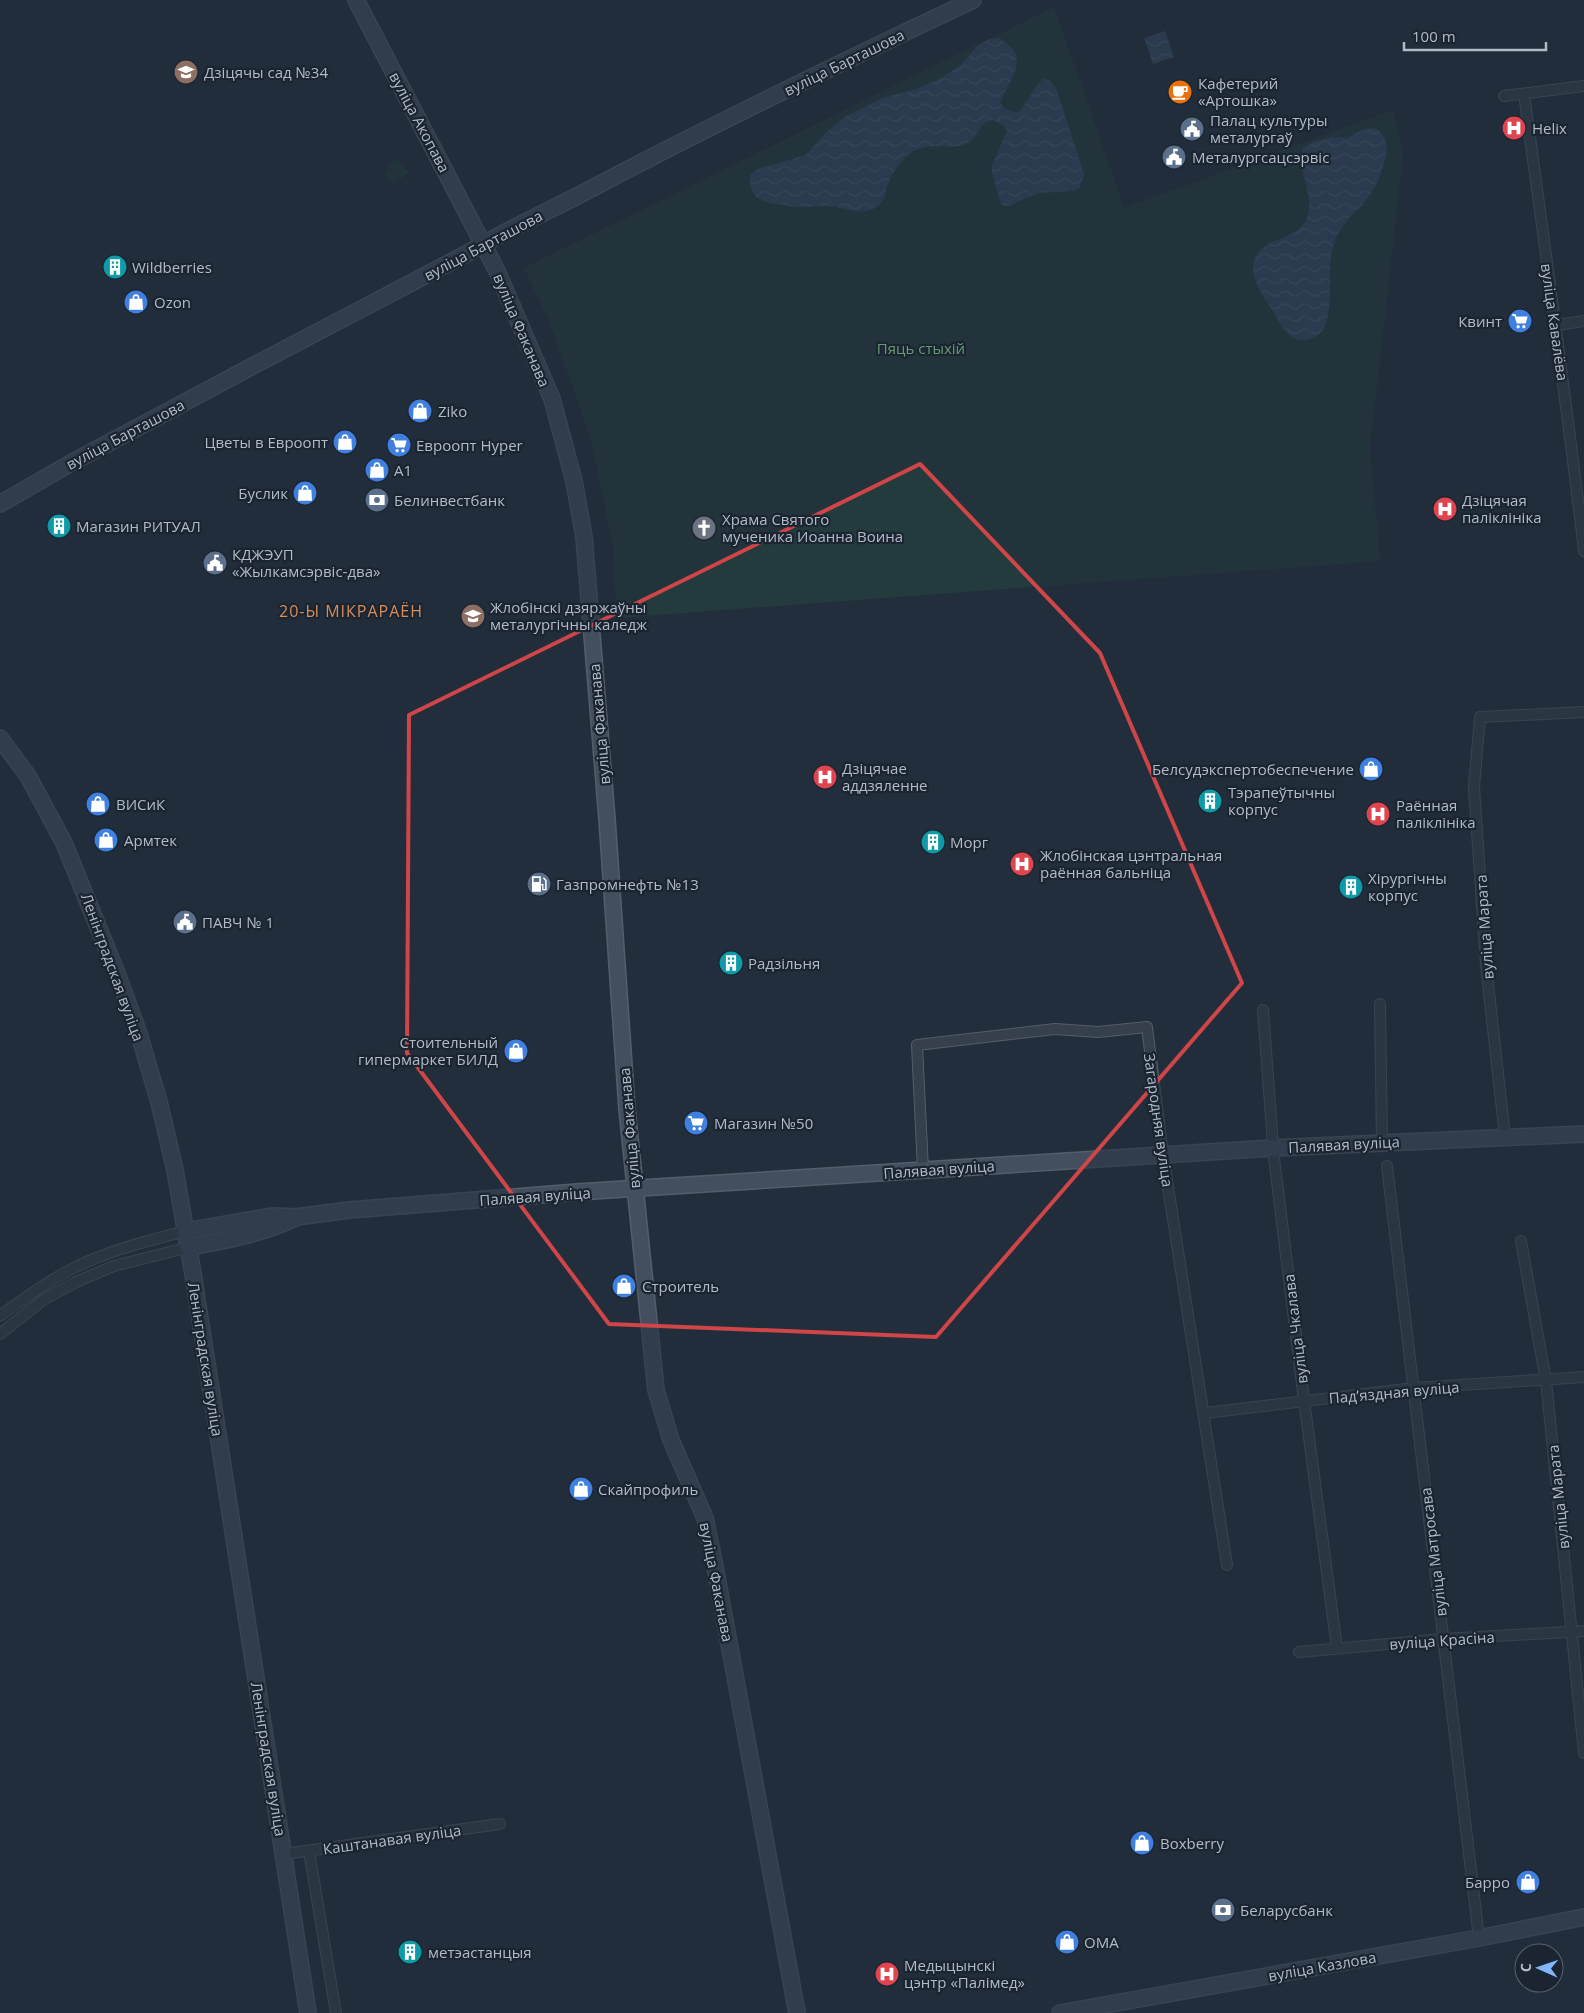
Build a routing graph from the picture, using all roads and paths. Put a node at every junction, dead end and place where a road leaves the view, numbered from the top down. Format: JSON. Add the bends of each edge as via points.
{"nodes":[{"id":1,"x":356,"y":0,"type":"edge"},
{"id":2,"x":973,"y":0,"type":"edge"},
{"id":3,"x":1584,"y":86,"type":"edge"},
{"id":4,"x":1524,"y":94,"type":"junction"},
{"id":5,"x":1504,"y":96,"type":"dead end"},
{"id":6,"x":483,"y":244,"type":"junction"},
{"id":7,"x":1584,"y":321,"type":"edge"},
{"id":8,"x":1557,"y":325,"type":"junction"},
{"id":9,"x":0,"y":504,"type":"edge"},
{"id":10,"x":1584,"y":551,"type":"edge"},
{"id":11,"x":1584,"y":712,"type":"edge"},
{"id":12,"x":0,"y":738,"type":"edge"},
{"id":13,"x":1380,"y":1004,"type":"dead end"},
{"id":14,"x":1263,"y":1010,"type":"dead end"},
{"id":15,"x":1584,"y":1134,"type":"edge"},
{"id":16,"x":1505,"y":1137,"type":"junction"},
{"id":17,"x":1382,"y":1142,"type":"junction"},
{"id":18,"x":1273,"y":1148,"type":"junction"},
{"id":19,"x":1163,"y":1155,"type":"junction"},
{"id":20,"x":1387,"y":1166,"type":"dead end"},
{"id":21,"x":923,"y":1170,"type":"junction"},
{"id":22,"x":634,"y":1189,"type":"junction"},
{"id":23,"x":296,"y":1217,"type":"junction"},
{"id":24,"x":186,"y":1231,"type":"junction"},
{"id":25,"x":1521,"y":1241,"type":"dead end"},
{"id":26,"x":189,"y":1247,"type":"junction"},
{"id":27,"x":0,"y":1316,"type":"edge"},
{"id":28,"x":0,"y":1334,"type":"edge"},
{"id":29,"x":1584,"y":1378,"type":"edge"},
{"id":30,"x":1546,"y":1381,"type":"junction"},
{"id":31,"x":1414,"y":1388,"type":"junction"},
{"id":32,"x":1304,"y":1400,"type":"junction"},
{"id":33,"x":1205,"y":1413,"type":"junction"},
{"id":34,"x":1227,"y":1565,"type":"dead end"},
{"id":35,"x":1584,"y":1631,"type":"edge"},
{"id":36,"x":1572,"y":1632,"type":"junction"},
{"id":37,"x":1443,"y":1639,"type":"junction"},
{"id":38,"x":1337,"y":1648,"type":"junction"},
{"id":39,"x":1300,"y":1652,"type":"dead end"},
{"id":40,"x":1584,"y":1754,"type":"edge"},
{"id":41,"x":500,"y":1824,"type":"dead end"},
{"id":42,"x":309,"y":1851,"type":"junction"},
{"id":43,"x":284,"y":1854,"type":"junction"},
{"id":44,"x":1584,"y":1917,"type":"edge"},
{"id":45,"x":1479,"y":1938,"type":"junction"},
{"id":46,"x":308,"y":2013,"type":"edge"},
{"id":47,"x":336,"y":2013,"type":"edge"},
{"id":48,"x":797,"y":2013,"type":"edge"},
{"id":49,"x":1060,"y":2013,"type":"edge"}],
"edges":[{"from":1,"to":6,"type":"main road","name":"вуліца Акопава"},
{"from":2,"to":6,"type":"main road","name":"вуліца Барташова","via":[[693,136]]},
{"from":3,"to":4,"type":"street"},
{"from":4,"to":5,"type":"street"},
{"from":4,"to":8,"type":"street","name":"вуліца Кавалёва"},
{"from":6,"to":9,"type":"main road","name":"вуліца Барташова","via":[[80,458]]},
{"from":6,"to":22,"type":"main road","name":"вуліца Факанава","via":[[498,271],[552,399],[574,481],[584,537]]},
{"from":7,"to":8,"type":"street"},
{"from":8,"to":10,"type":"street","name":"вуліца Кавалёва"},
{"from":11,"to":16,"type":"street","name":"вуліца Марата","via":[[1480,717],[1474,786],[1486,965]]},
{"from":12,"to":24,"type":"main road","name":"Ленінградская вуліца","via":[[28,776],[64,843],[118,976],[159,1102]]},
{"from":13,"to":17,"type":"street"},
{"from":14,"to":18,"type":"street","name":"вуліца Чкалава"},
{"from":15,"to":16,"type":"main road","name":"Палявая вуліца"},
{"from":16,"to":17,"type":"main road","name":"Палявая вуліца"},
{"from":17,"to":18,"type":"main road","name":"Палявая вуліца"},
{"from":18,"to":19,"type":"main road","name":"Палявая вуліца"},
{"from":18,"to":32,"type":"street","name":"вуліца Чкалава"},
{"from":19,"to":21,"type":"main road","name":"Палявая вуліца"},
{"from":19,"to":21,"type":"street","name":"Загародняя вуліца","via":[[1147,1027],[1098,1032],[1055,1029],[917,1045]]},
{"from":19,"to":33,"type":"street","name":"Загародняя вуліца"},
{"from":20,"to":31,"type":"street","name":"вуліца Матросава"},
{"from":21,"to":22,"type":"main road","name":"Палявая вуліца"},
{"from":22,"to":23,"type":"main road","name":"Палявая вуліца"},
{"from":22,"to":48,"type":"main road","name":"вуліца Факанава","via":[[656,1390],[671,1440],[705,1518]]},
{"from":23,"to":24,"type":"main road","name":"Палявая вуліца","via":[[272,1216]]},
{"from":23,"to":26,"type":"main road","name":"Палявая вуліца","via":[[275,1228]]},
{"from":24,"to":26,"type":"main road","name":"Ленінградская вуліца"},
{"from":24,"to":27,"type":"street","via":[[71,1269]]},
{"from":25,"to":30,"type":"street","name":"вуліца Марата"},
{"from":26,"to":28,"type":"street","via":[[114,1266],[76,1282],[43,1300]]},
{"from":26,"to":43,"type":"main road","name":"Ленінградская вуліца"},
{"from":29,"to":30,"type":"street","name":"Падʼяздная вуліца"},
{"from":30,"to":31,"type":"street","name":"Падʼяздная вуліца"},
{"from":30,"to":36,"type":"street","name":"вуліца Марата"},
{"from":31,"to":32,"type":"street","name":"Падʼяздная вуліца"},
{"from":31,"to":37,"type":"street","name":"вуліца Матросава"},
{"from":32,"to":33,"type":"street","name":"Падʼяздная вуліца"},
{"from":32,"to":38,"type":"street","name":"вуліца Чкалава"},
{"from":33,"to":34,"type":"street","name":"Загародняя вуліца"},
{"from":35,"to":36,"type":"street","name":"вуліца Красіна"},
{"from":36,"to":37,"type":"street","name":"вуліца Красіна"},
{"from":36,"to":40,"type":"street","name":"вуліца Марата"},
{"from":37,"to":38,"type":"street","name":"вуліца Красіна"},
{"from":37,"to":45,"type":"street","name":"вуліца Матросава"},
{"from":38,"to":39,"type":"street","name":"вуліца Красіна"},
{"from":41,"to":42,"type":"street","name":"Каштанавая вуліца"},
{"from":42,"to":43,"type":"street","name":"Каштанавая вуліца"},
{"from":42,"to":47,"type":"street"},
{"from":43,"to":46,"type":"main road","name":"Ленінградская вуліца"},
{"from":44,"to":45,"type":"main road","name":"вуліца Казлова"},
{"from":45,"to":49,"type":"main road","name":"вуліца Казлова"}]}
